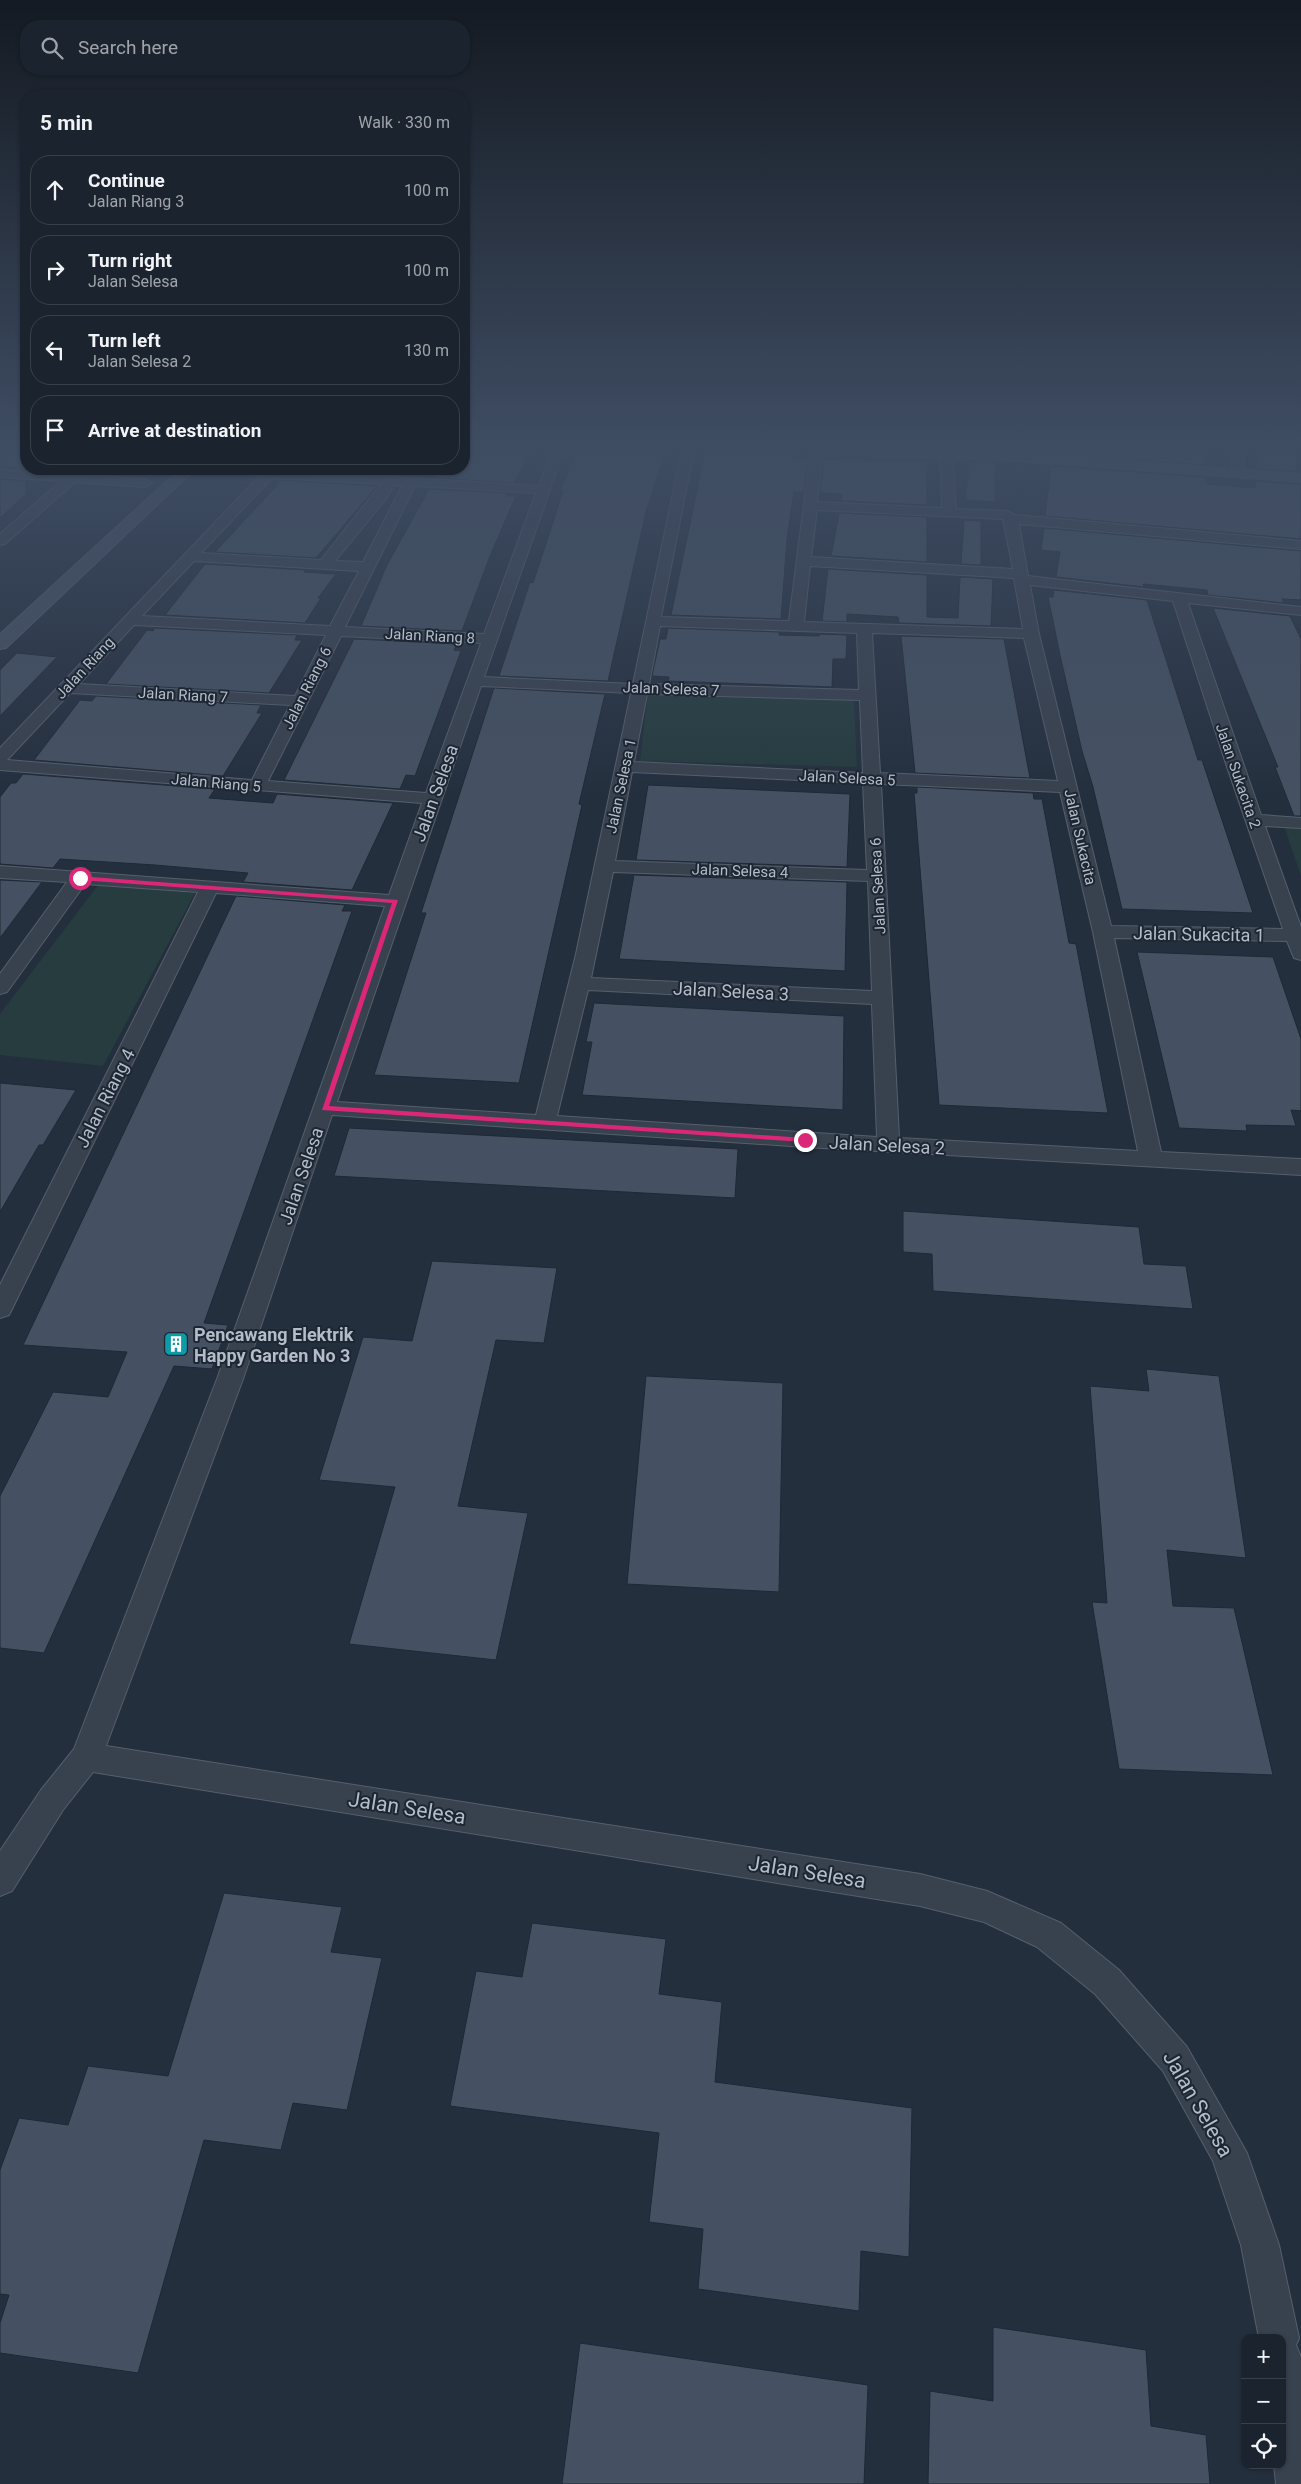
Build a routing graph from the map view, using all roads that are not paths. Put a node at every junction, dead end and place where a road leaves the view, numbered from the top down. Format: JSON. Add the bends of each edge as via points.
{"nodes":[{"id":1,"x":84,"y":566,"type":"edge"},
{"id":2,"x":182,"y":566,"type":"edge"},
{"id":3,"x":344,"y":566,"type":"edge"},
{"id":4,"x":516,"y":566,"type":"edge"},
{"id":5,"x":664,"y":566,"type":"edge"},
{"id":6,"x":804,"y":566,"type":"edge"},
{"id":7,"x":872,"y":566,"type":"edge"},
{"id":8,"x":1020,"y":566,"type":"edge"},
{"id":9,"x":368,"y":567,"type":"joint"},
{"id":10,"x":1022,"y":577,"type":"junction"},
{"id":11,"x":1179,"y":597,"type":"junction"},
{"id":12,"x":1301,"y":611,"type":"edge"},
{"id":13,"x":130,"y":620,"type":"junction"},
{"id":14,"x":653,"y":621,"type":"junction"},
{"id":15,"x":796,"y":626,"type":"junction"},
{"id":16,"x":864,"y":628,"type":"junction"},
{"id":17,"x":336,"y":631,"type":"junction"},
{"id":18,"x":1032,"y":634,"type":"junction"},
{"id":19,"x":490,"y":638,"type":"junction"},
{"id":20,"x":0,"y":644,"type":"edge"},
{"id":21,"x":475,"y":681,"type":"junction"},
{"id":22,"x":66,"y":688,"type":"junction"},
{"id":23,"x":640,"y":689,"type":"junction"},
{"id":24,"x":868,"y":695,"type":"junction"},
{"id":25,"x":300,"y":701,"type":"junction"},
{"id":26,"x":0,"y":758,"type":"edge"},
{"id":27,"x":0,"y":766,"type":"edge"},
{"id":28,"x":626,"y":768,"type":"junction"},
{"id":29,"x":872,"y":779,"type":"junction"},
{"id":30,"x":257,"y":786,"type":"junction"},
{"id":31,"x":1068,"y":787,"type":"junction"},
{"id":32,"x":432,"y":799,"type":"junction"},
{"id":33,"x":1254,"y":820,"type":"junction"},
{"id":34,"x":1301,"y":823,"type":"edge"},
{"id":35,"x":605,"y":866,"type":"junction"},
{"id":36,"x":0,"y":872,"type":"edge"},
{"id":37,"x":875,"y":876,"type":"junction"},
{"id":38,"x":80,"y":878,"type":"junction"},
{"id":39,"x":210,"y":887,"type":"junction"},
{"id":40,"x":396,"y":901,"type":"junction"},
{"id":41,"x":1103,"y":932,"type":"junction"},
{"id":42,"x":1298,"y":945,"type":"edge"},
{"id":43,"x":579,"y":984,"type":"junction"},
{"id":44,"x":0,"y":988,"type":"edge"},
{"id":45,"x":883,"y":998,"type":"junction"},
{"id":46,"x":325,"y":1108,"type":"junction"},
{"id":47,"x":546,"y":1121,"type":"junction"},
{"id":48,"x":888,"y":1145,"type":"junction"},
{"id":49,"x":1152,"y":1160,"type":"junction"},
{"id":50,"x":1301,"y":1167,"type":"edge"},
{"id":51,"x":0,"y":1309,"type":"edge"},
{"id":52,"x":86,"y":1757,"type":"junction"},
{"id":53,"x":0,"y":1880,"type":"edge"},
{"id":54,"x":1278,"y":2334,"type":"edge"},
{"id":55,"x":1284,"y":2379,"type":"edge"},
{"id":56,"x":1297,"y":2484,"type":"edge"}],
"edges":[{"from":1,"to":20,"type":"street"},
{"from":2,"to":13,"type":"street","name":"Jalan Riang"},
{"from":3,"to":9,"type":"street"},
{"from":4,"to":19,"type":"street","name":"Jalan Selesa"},
{"from":5,"to":14,"type":"street","name":"Jalan Selesa 1"},
{"from":6,"to":15,"type":"street"},
{"from":7,"to":10,"type":"street"},
{"from":8,"to":10,"type":"street","name":"Jalan Sukacita"},
{"from":9,"to":17,"type":"street","name":"Jalan Riang 6"},
{"from":10,"to":11,"type":"street"},
{"from":10,"to":18,"type":"street","name":"Jalan Sukacita"},
{"from":11,"to":12,"type":"street"},
{"from":11,"to":33,"type":"street","name":"Jalan Sukacita 2"},
{"from":13,"to":17,"type":"street","name":"Jalan Riang 8"},
{"from":13,"to":22,"type":"street","name":"Jalan Riang"},
{"from":14,"to":15,"type":"street"},
{"from":14,"to":23,"type":"street","name":"Jalan Selesa 1"},
{"from":15,"to":16,"type":"street"},
{"from":16,"to":18,"type":"street"},
{"from":16,"to":24,"type":"street","name":"Jalan Selesa 6"},
{"from":17,"to":19,"type":"street","name":"Jalan Riang 8"},
{"from":17,"to":25,"type":"street","name":"Jalan Riang 6"},
{"from":18,"to":31,"type":"street","name":"Jalan Sukacita"},
{"from":19,"to":21,"type":"street","name":"Jalan Selesa"},
{"from":21,"to":23,"type":"street","name":"Jalan Selesa 7"},
{"from":21,"to":32,"type":"street","name":"Jalan Selesa"},
{"from":22,"to":25,"type":"street","name":"Jalan Riang 7"},
{"from":22,"to":26,"type":"street","name":"Jalan Riang"},
{"from":23,"to":24,"type":"street","name":"Jalan Selesa 7"},
{"from":23,"to":28,"type":"street","name":"Jalan Selesa 1"},
{"from":24,"to":29,"type":"street","name":"Jalan Selesa 6"},
{"from":25,"to":30,"type":"street","name":"Jalan Riang 6"},
{"from":27,"to":30,"type":"street","name":"Jalan Riang 5"},
{"from":28,"to":29,"type":"street","name":"Jalan Selesa 5"},
{"from":28,"to":35,"type":"street","name":"Jalan Selesa 1"},
{"from":29,"to":31,"type":"street","name":"Jalan Selesa 5"},
{"from":29,"to":37,"type":"street","name":"Jalan Selesa 6"},
{"from":30,"to":32,"type":"street","name":"Jalan Riang 5"},
{"from":31,"to":41,"type":"street","name":"Jalan Sukacita"},
{"from":32,"to":40,"type":"street","name":"Jalan Selesa"},
{"from":33,"to":34,"type":"street"},
{"from":33,"to":42,"type":"street","name":"Jalan Sukacita 2"},
{"from":35,"to":37,"type":"street","name":"Jalan Selesa 4"},
{"from":35,"to":43,"type":"street","name":"Jalan Selesa 1"},
{"from":36,"to":38,"type":"street"},
{"from":37,"to":45,"type":"street","name":"Jalan Selesa 6"},
{"from":38,"to":39,"type":"street"},
{"from":38,"to":44,"type":"street"},
{"from":39,"to":40,"type":"street"},
{"from":39,"to":51,"type":"street","name":"Jalan Riang 4"},
{"from":40,"to":46,"type":"street","name":"Jalan Selesa"},
{"from":41,"to":42,"type":"street","name":"Jalan Sukacita 1"},
{"from":41,"to":49,"type":"street","name":"Jalan Sukacita"},
{"from":43,"to":45,"type":"street","name":"Jalan Selesa 3"},
{"from":43,"to":47,"type":"street","name":"Jalan Selesa 1"},
{"from":45,"to":48,"type":"street","name":"Jalan Selesa 6"},
{"from":46,"to":47,"type":"street","name":"Jalan Selesa 2"},
{"from":46,"to":52,"type":"street","name":"Jalan Selesa","via":[[230,1379]]},
{"from":47,"to":48,"type":"street","name":"Jalan Selesa 2"},
{"from":48,"to":49,"type":"street","name":"Jalan Selesa 2"},
{"from":49,"to":50,"type":"street","name":"Jalan Selesa 2"},
{"from":52,"to":53,"type":"street","name":"Jalan Selesa","via":[[52,1800]]},
{"from":52,"to":54,"type":"street","name":"Jalan Selesa","via":[[920,1890],[987,1907],[1049,1935],[1107,1982],[1175,2059],[1229,2153],[1260,2245]]},
{"from":55,"to":56,"type":"street"}]}
